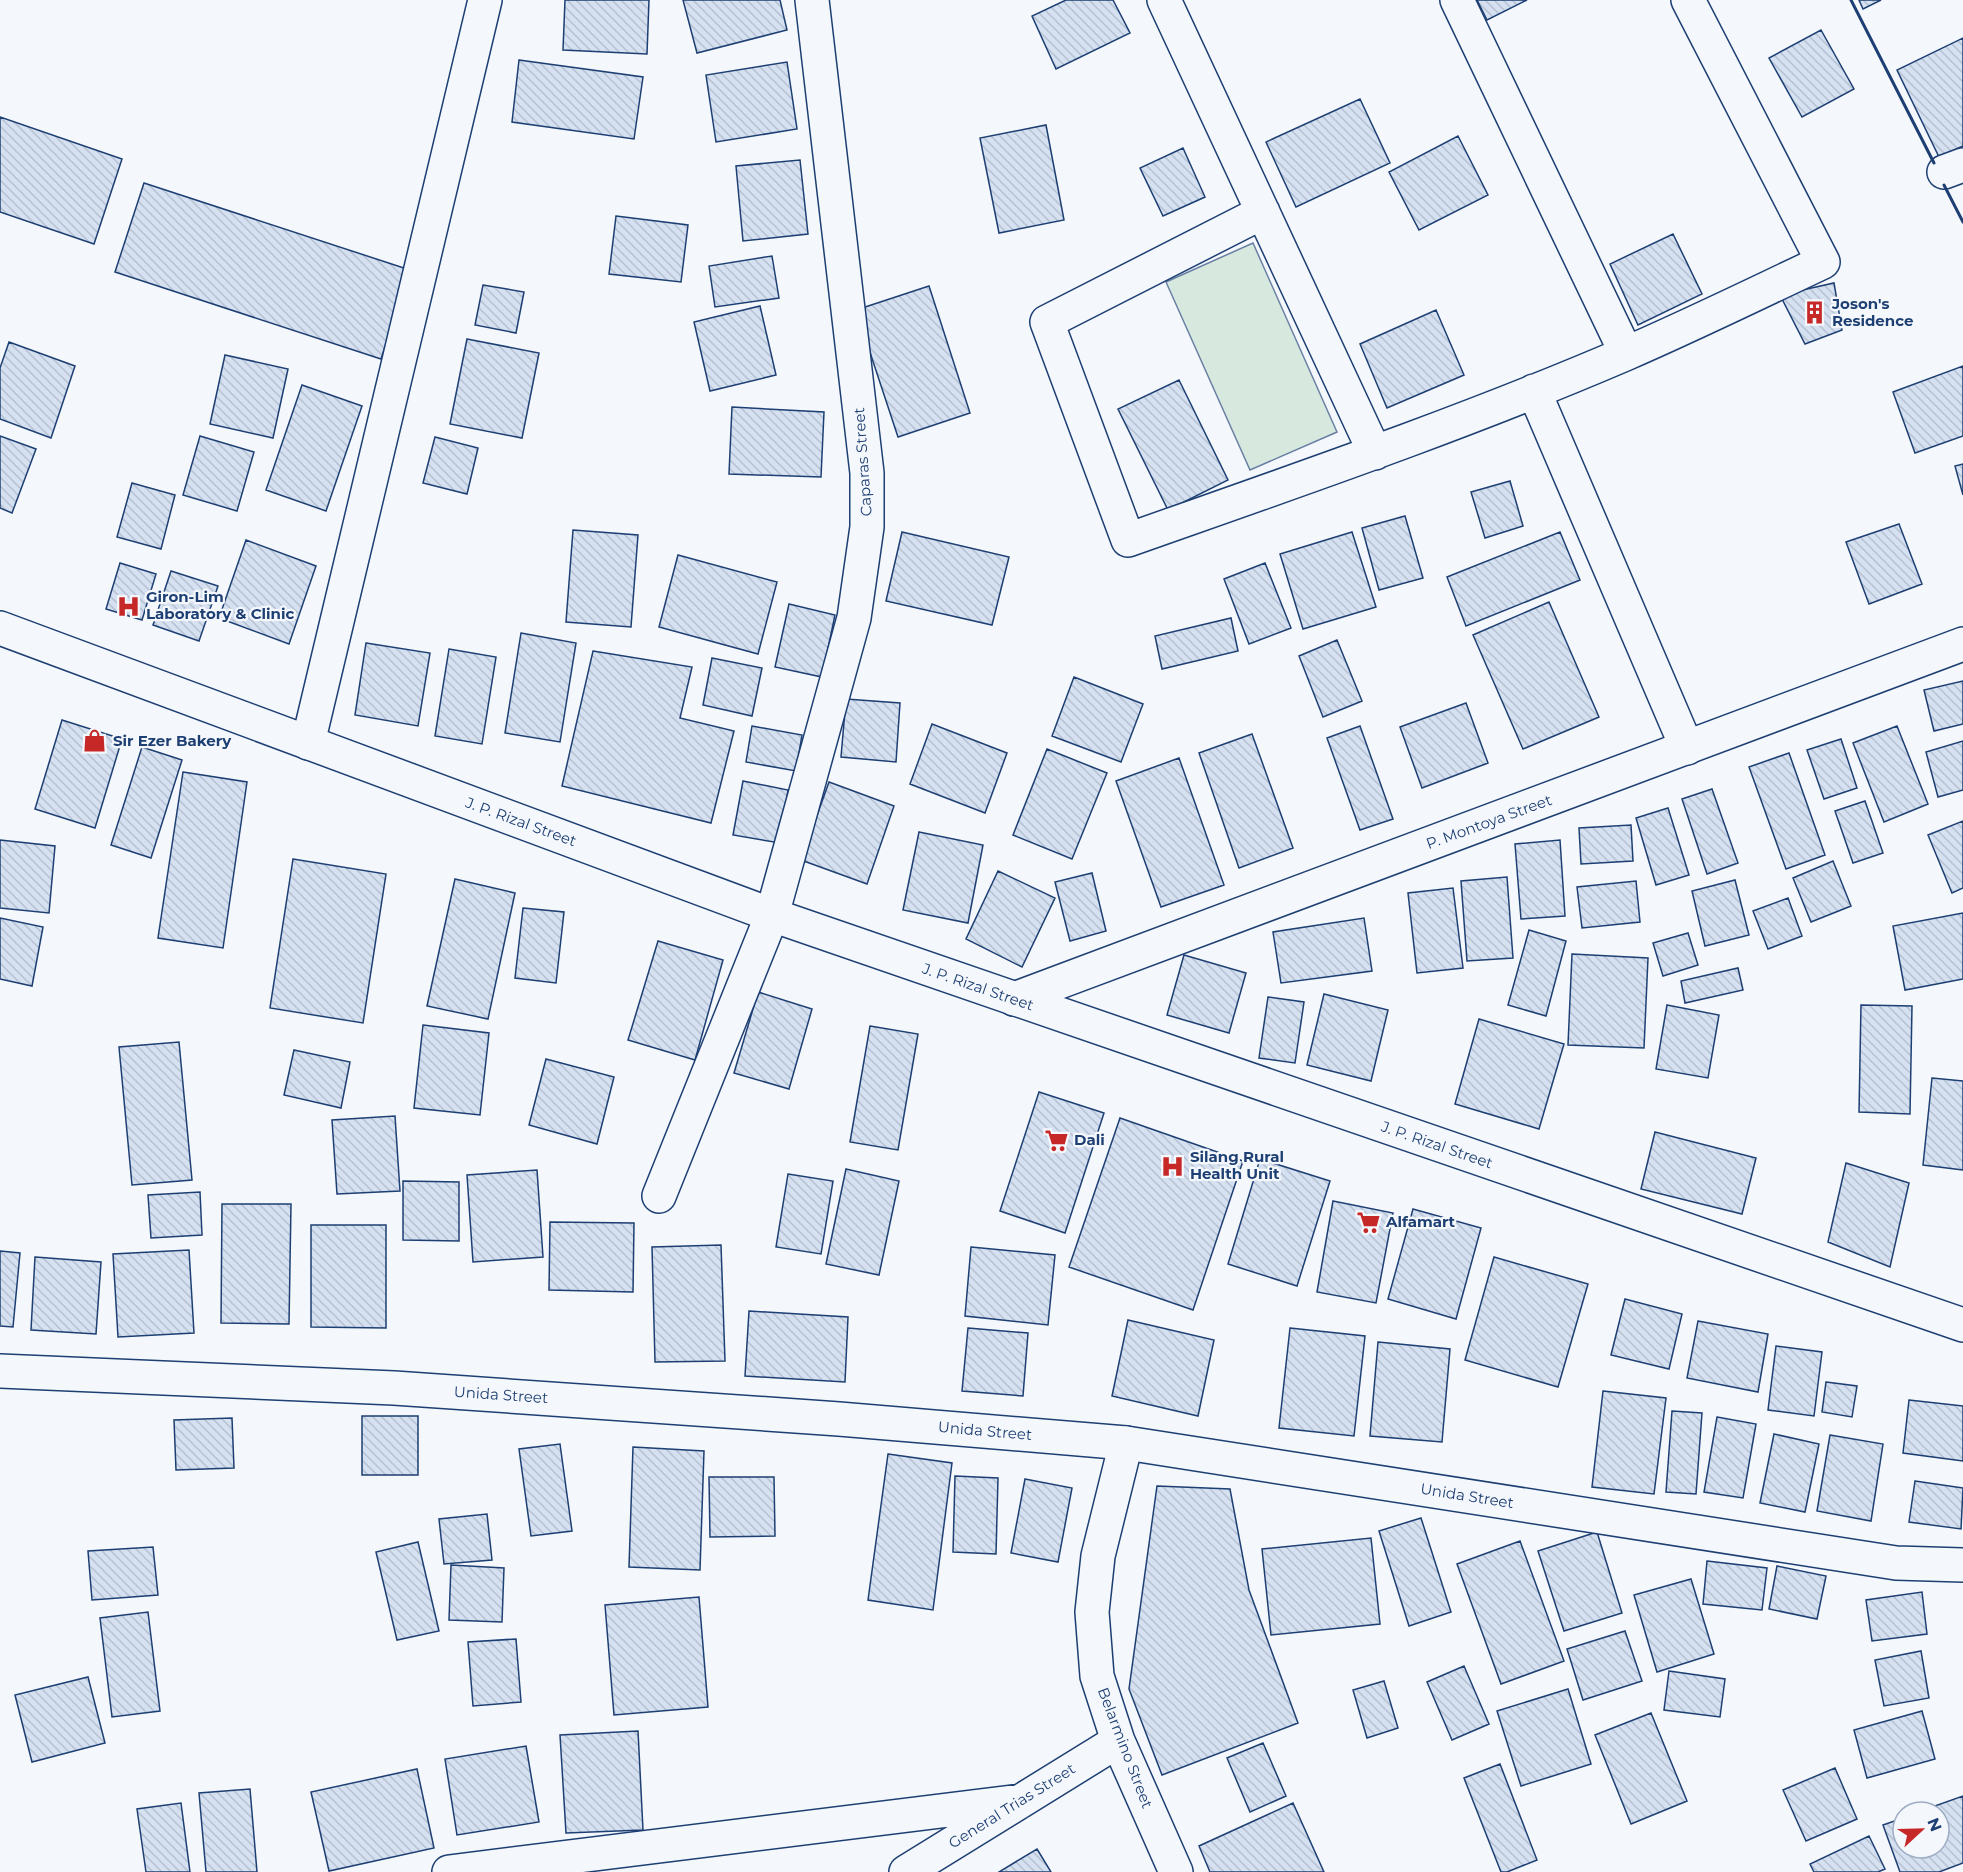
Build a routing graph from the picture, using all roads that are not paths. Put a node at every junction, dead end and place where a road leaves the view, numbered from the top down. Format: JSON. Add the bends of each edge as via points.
{"nodes":[{"id":1,"x":484,"y":0,"type":"edge"},
{"id":2,"x":812,"y":0,"type":"edge"},
{"id":3,"x":1164,"y":0,"type":"edge"},
{"id":4,"x":1457,"y":0,"type":"edge"},
{"id":5,"x":1688,"y":0,"type":"edge"},
{"id":6,"x":1263,"y":212,"type":"junction"},
{"id":7,"x":1626,"y":353,"type":"junction"},
{"id":8,"x":1534,"y":391,"type":"junction"},
{"id":9,"x":1375,"y":453,"type":"junction"},
{"id":10,"x":0,"y":628,"type":"edge"},
{"id":11,"x":1963,"y":644,"type":"edge"},
{"id":12,"x":308,"y":743,"type":"junction"},
{"id":13,"x":1687,"y":748,"type":"junction"},
{"id":14,"x":772,"y":915,"type":"junction"},
{"id":15,"x":1014,"y":999,"type":"junction"},
{"id":16,"x":659,"y":1196,"type":"dead end"},
{"id":17,"x":1963,"y":1325,"type":"edge"},
{"id":18,"x":0,"y":1371,"type":"edge"},
{"id":19,"x":1126,"y":1443,"type":"junction"},
{"id":20,"x":1963,"y":1566,"type":"edge"},
{"id":21,"x":1118,"y":1741,"type":"junction"},
{"id":22,"x":1021,"y":1801,"type":"junction"},
{"id":23,"x":450,"y":1872,"type":"edge"},
{"id":24,"x":906,"y":1872,"type":"edge"},
{"id":25,"x":1176,"y":1872,"type":"edge"}],
"edges":[{"from":1,"to":12,"type":"street"},
{"from":2,"to":14,"type":"street","name":"Caparas Street","via":[[867,473],[867,527],[854,618]]},
{"from":3,"to":6,"type":"street"},
{"from":4,"to":7,"type":"street"},
{"from":5,"to":7,"type":"street","via":[[1822,262]]},
{"from":6,"to":9,"type":"street"},
{"from":6,"to":9,"type":"street","via":[[1047,322],[1128,540]]},
{"from":7,"to":8,"type":"street"},
{"from":8,"to":9,"type":"street"},
{"from":8,"to":13,"type":"street"},
{"from":10,"to":12,"type":"street","name":"J. P. Rizal Street"},
{"from":11,"to":13,"type":"street","name":"P. Montoya Street"},
{"from":12,"to":14,"type":"street","name":"J. P. Rizal Street"},
{"from":13,"to":15,"type":"street","name":"P. Montoya Street"},
{"from":14,"to":15,"type":"street","name":"J. P. Rizal Street"},
{"from":14,"to":16,"type":"street","name":"Caparas Street"},
{"from":15,"to":17,"type":"street","name":"J. P. Rizal Street"},
{"from":18,"to":19,"type":"street","name":"Unida Street","via":[[406,1389]]},
{"from":19,"to":20,"type":"street","name":"Unida Street","via":[[1896,1563]]},
{"from":19,"to":21,"type":"street","name":"Belarmino Street","via":[[1098,1556],[1092,1612],[1096,1676]]},
{"from":21,"to":22,"type":"street","name":"General Trias Street"},
{"from":21,"to":25,"type":"street","name":"Belarmino Street"},
{"from":22,"to":23,"type":"street"},
{"from":22,"to":24,"type":"street","name":"General Trias Street"}]}
